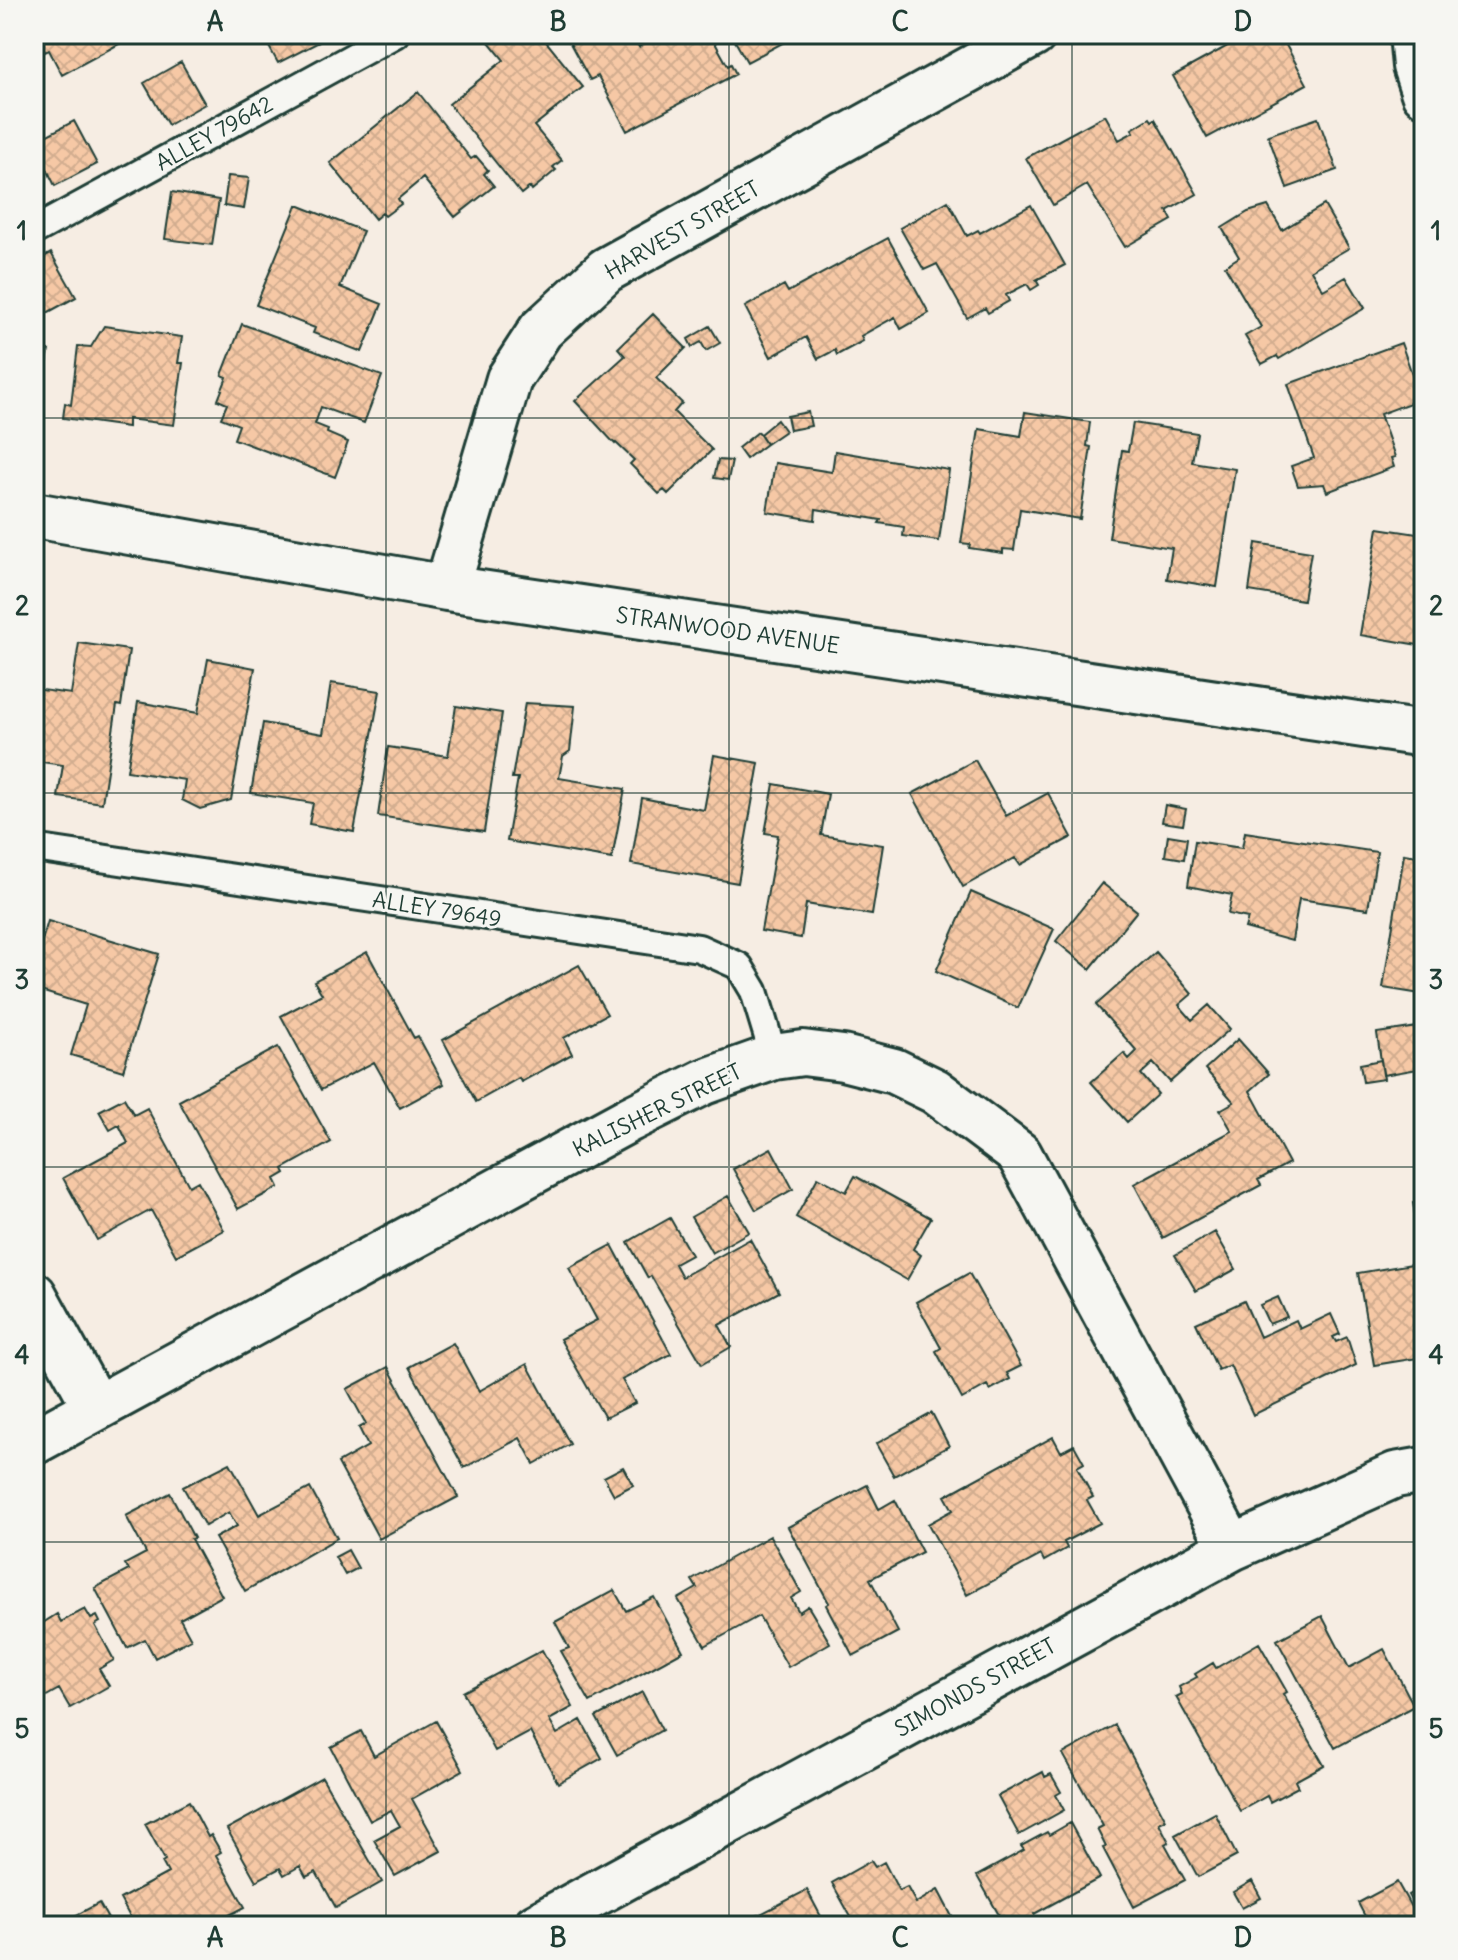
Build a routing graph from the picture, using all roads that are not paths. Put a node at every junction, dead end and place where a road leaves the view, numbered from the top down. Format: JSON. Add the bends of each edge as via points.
{"nodes":[{"id":1,"x":395,"y":34,"type":"edge"},
{"id":2,"x":1034,"y":34,"type":"edge"},
{"id":3,"x":1412,"y":34,"type":"edge"},
{"id":4,"x":1424,"y":93,"type":"edge"},
{"id":5,"x":34,"y":231,"type":"edge"},
{"id":6,"x":34,"y":515,"type":"edge"},
{"id":7,"x":447,"y":588,"type":"junction"},
{"id":8,"x":1424,"y":734,"type":"edge"},
{"id":9,"x":34,"y":848,"type":"edge"},
{"id":10,"x":774,"y":1057,"type":"junction"},
{"id":11,"x":34,"y":1295,"type":"edge"},
{"id":12,"x":96,"y":1408,"type":"junction"},
{"id":13,"x":34,"y":1442,"type":"edge"},
{"id":14,"x":1424,"y":1470,"type":"edge"},
{"id":15,"x":1232,"y":1548,"type":"junction"},
{"id":16,"x":536,"y":1926,"type":"edge"}],
"edges":[{"from":1,"to":5,"type":"lane","name":"ALLEY 79642"},
{"from":2,"to":7,"type":"street","name":"HARVEST STREET","via":[[606,270],[541,330],[509,379]]},
{"from":3,"to":4,"type":"street"},
{"from":6,"to":7,"type":"street","name":"STRANWOOD AVENUE"},
{"from":7,"to":8,"type":"street","name":"STRANWOOD AVENUE"},
{"from":9,"to":10,"type":"lane","name":"ALLEY 79649","via":[[699,948],[739,966],[754,991]]},
{"from":10,"to":12,"type":"street","name":"KALISHER STREET","via":[[704,1082],[630,1119]]},
{"from":10,"to":15,"type":"street","name":"KALISHER STREET","via":[[803,1053],[894,1071],[935,1091],[1019,1154]]},
{"from":11,"to":12,"type":"street"},
{"from":12,"to":13,"type":"street","name":"KALISHER STREET"},
{"from":14,"to":15,"type":"street","name":"SIMONDS STREET","via":[[1395,1475]]},
{"from":15,"to":16,"type":"street","name":"SIMONDS STREET"}]}
